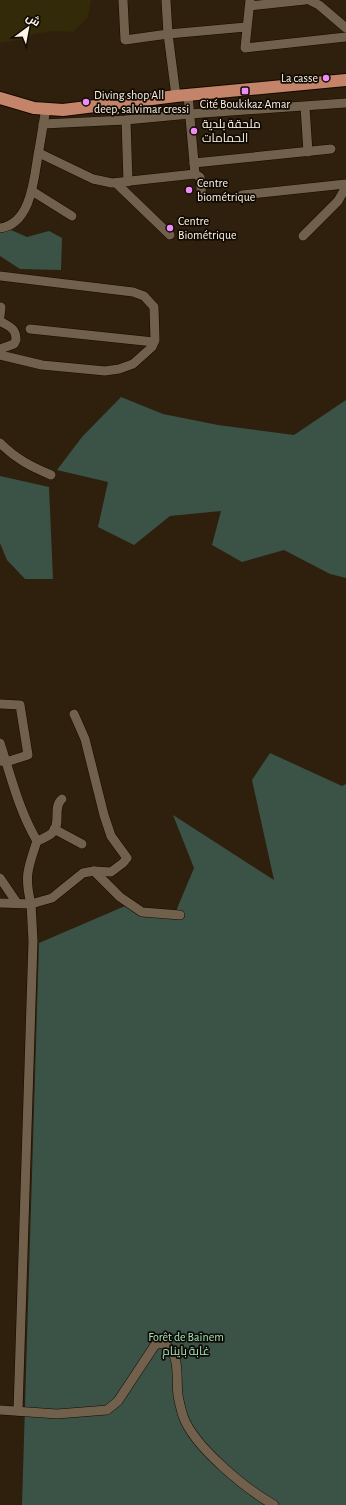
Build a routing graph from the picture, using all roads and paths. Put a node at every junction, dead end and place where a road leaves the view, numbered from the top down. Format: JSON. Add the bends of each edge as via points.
{"nodes":[{"id":1,"x":123,"y":0,"type":"edge"},
{"id":2,"x":166,"y":0,"type":"edge"},
{"id":3,"x":305,"y":0,"type":"edge"},
{"id":4,"x":309,"y":0,"type":"edge"},
{"id":5,"x":250,"y":3,"type":"edge"},
{"id":6,"x":246,"y":27,"type":"junction"},
{"id":7,"x":346,"y":28,"type":"edge"},
{"id":8,"x":168,"y":34,"type":"junction"},
{"id":9,"x":346,"y":37,"type":"edge"},
{"id":10,"x":346,"y":80,"type":"edge"},
{"id":11,"x":182,"y":96,"type":"junction"},
{"id":12,"x":0,"y":98,"type":"edge"},
{"id":13,"x":346,"y":103,"type":"edge"},
{"id":14,"x":305,"y":107,"type":"junction"},
{"id":15,"x":46,"y":109,"type":"junction"},
{"id":16,"x":190,"y":114,"type":"junction"},
{"id":17,"x":126,"y":120,"type":"junction"},
{"id":18,"x":43,"y":124,"type":"junction"},
{"id":19,"x":331,"y":149,"type":"dead end"},
{"id":20,"x":308,"y":152,"type":"junction"},
{"id":21,"x":39,"y":153,"type":"junction"},
{"id":22,"x":194,"y":163,"type":"junction"},
{"id":23,"x":195,"y":174,"type":"junction"},
{"id":24,"x":128,"y":182,"type":"junction"},
{"id":25,"x":116,"y":183,"type":"junction"},
{"id":26,"x":346,"y":184,"type":"edge"},
{"id":27,"x":346,"y":187,"type":"edge"},
{"id":28,"x":32,"y":191,"type":"junction"},
{"id":29,"x":242,"y":195,"type":"dead end"},
{"id":30,"x":202,"y":198,"type":"dead end"},
{"id":31,"x":72,"y":216,"type":"dead end"},
{"id":32,"x":0,"y":228,"type":"edge"},
{"id":33,"x":170,"y":235,"type":"dead end"},
{"id":34,"x":303,"y":236,"type":"dead end"},
{"id":35,"x":0,"y":276,"type":"edge"},
{"id":36,"x":0,"y":321,"type":"edge"},
{"id":37,"x":30,"y":329,"type":"dead end"},
{"id":38,"x":154,"y":342,"type":"junction"},
{"id":39,"x":0,"y":349,"type":"edge"},
{"id":40,"x":0,"y":355,"type":"edge"},
{"id":41,"x":0,"y":443,"type":"edge"},
{"id":42,"x":51,"y":475,"type":"dead end"},
{"id":43,"x":0,"y":704,"type":"edge"},
{"id":44,"x":74,"y":714,"type":"dead end"},
{"id":45,"x":0,"y":743,"type":"edge"},
{"id":46,"x":3,"y":761,"type":"edge"},
{"id":47,"x":62,"y":799,"type":"dead end"},
{"id":48,"x":54,"y":829,"type":"junction"},
{"id":49,"x":38,"y":841,"type":"junction"},
{"id":50,"x":82,"y":844,"type":"dead end"},
{"id":51,"x":94,"y":871,"type":"junction"},
{"id":52,"x":0,"y":878,"type":"edge"},
{"id":53,"x":0,"y":903,"type":"edge"},
{"id":54,"x":17,"y":903,"type":"junction"},
{"id":55,"x":31,"y":904,"type":"junction"},
{"id":56,"x":180,"y":915,"type":"dead end"},
{"id":57,"x":0,"y":1410,"type":"edge"},
{"id":58,"x":18,"y":1411,"type":"junction"},
{"id":59,"x":274,"y":1505,"type":"edge"}],
"edges":[{"from":1,"to":8,"type":"street","via":[[125,40]]},
{"from":2,"to":8,"type":"street"},
{"from":3,"to":5,"type":"street"},
{"from":4,"to":7,"type":"street","via":[[319,5]]},
{"from":5,"to":6,"type":"street"},
{"from":6,"to":8,"type":"street"},
{"from":6,"to":9,"type":"street","via":[[245,48]]},
{"from":8,"to":11,"type":"street"},
{"from":10,"to":11,"type":"main road"},
{"from":11,"to":15,"type":"main road","via":[[63,110]]},
{"from":11,"to":16,"type":"street"},
{"from":12,"to":15,"type":"main road"},
{"from":13,"to":14,"type":"street"},
{"from":14,"to":16,"type":"street"},
{"from":14,"to":20,"type":"street"},
{"from":15,"to":18,"type":"street"},
{"from":16,"to":17,"type":"street"},
{"from":16,"to":22,"type":"street"},
{"from":17,"to":18,"type":"street"},
{"from":17,"to":24,"type":"street"},
{"from":18,"to":21,"type":"street"},
{"from":19,"to":20,"type":"street"},
{"from":20,"to":22,"type":"street"},
{"from":21,"to":25,"type":"street","via":[[93,178]]},
{"from":21,"to":28,"type":"street"},
{"from":22,"to":23,"type":"street"},
{"from":23,"to":24,"type":"street"},
{"from":23,"to":30,"type":"street","via":[[200,177]]},
{"from":24,"to":25,"type":"street"},
{"from":25,"to":33,"type":"street"},
{"from":26,"to":29,"type":"street"},
{"from":27,"to":34,"type":"street","via":[[338,201]]},
{"from":28,"to":31,"type":"street"},
{"from":28,"to":32,"type":"street","via":[[23,213],[7,227]]},
{"from":35,"to":38,"type":"street","via":[[133,292],[144,296],[154,307]]},
{"from":36,"to":39,"type":"street","via":[[16,333],[14,344]]},
{"from":37,"to":38,"type":"street"},
{"from":38,"to":40,"type":"street","via":[[152,347],[133,364],[105,371],[42,365]]},
{"from":41,"to":42,"type":"street","via":[[25,464]]},
{"from":43,"to":46,"type":"street","via":[[20,705],[28,754]]},
{"from":44,"to":51,"type":"street","via":[[85,739],[111,836],[127,858],[111,872]]},
{"from":45,"to":46,"type":"street"},
{"from":46,"to":49,"type":"street","via":[[27,824]]},
{"from":47,"to":48,"type":"street","via":[[57,808],[57,826]]},
{"from":48,"to":49,"type":"street"},
{"from":48,"to":50,"type":"street"},
{"from":49,"to":55,"type":"street","via":[[27,872]]},
{"from":51,"to":55,"type":"street","via":[[83,873],[52,898]]},
{"from":51,"to":56,"type":"street","via":[[120,897],[142,912]]},
{"from":52,"to":54,"type":"street"},
{"from":53,"to":54,"type":"street"},
{"from":54,"to":55,"type":"street"},
{"from":55,"to":58,"type":"street"},
{"from":57,"to":58,"type":"street"},
{"from":58,"to":59,"type":"street","via":[[57,1414],[107,1410],[118,1401],[152,1349],[160,1343],[169,1348],[175,1360],[178,1397],[190,1430],[230,1473]]}]}
